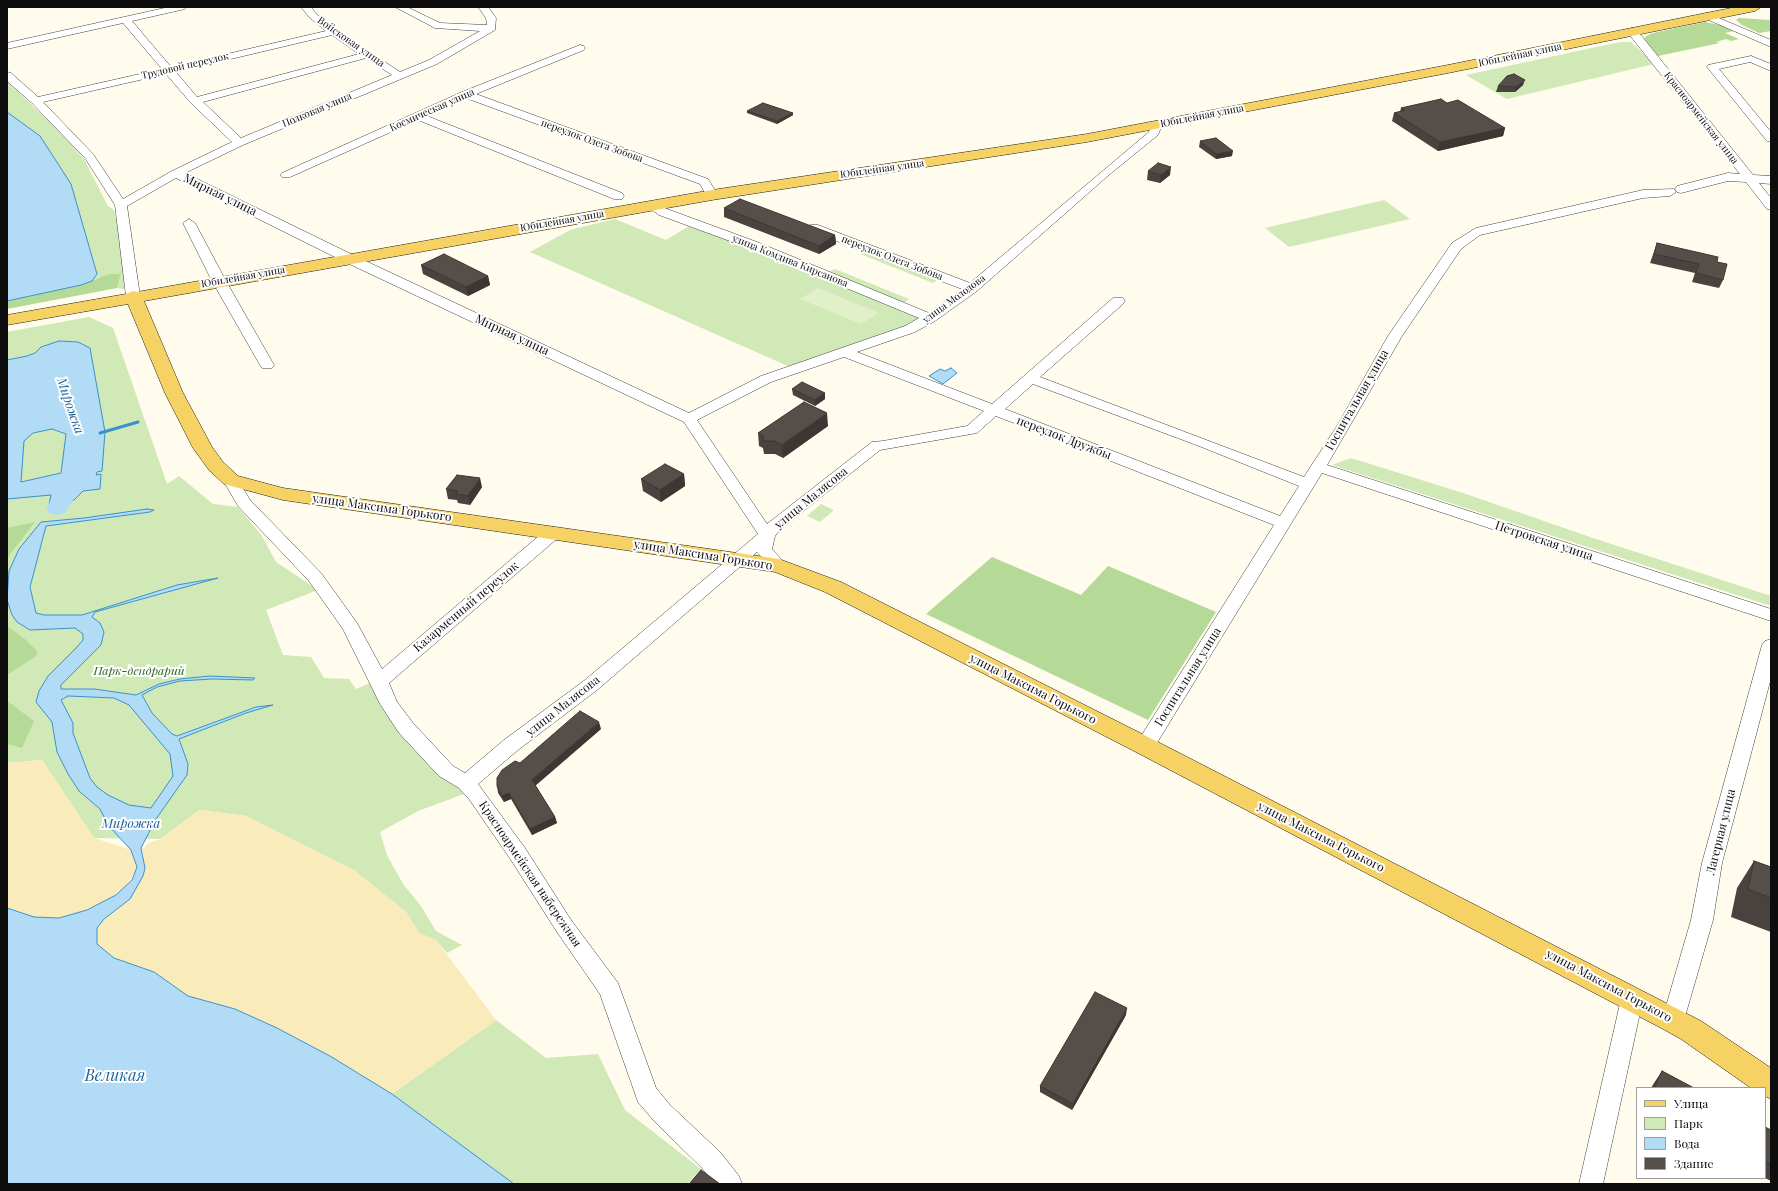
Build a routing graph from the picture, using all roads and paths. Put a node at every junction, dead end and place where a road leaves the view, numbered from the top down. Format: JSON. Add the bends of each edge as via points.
{"nodes":[{"id":1,"x":182,"y":7,"type":"edge"},
{"id":2,"x":306,"y":7,"type":"edge"},
{"id":3,"x":400,"y":7,"type":"edge"},
{"id":4,"x":483,"y":7,"type":"edge"},
{"id":5,"x":1687,"y":7,"type":"edge"},
{"id":6,"x":1690,"y":7,"type":"edge"},
{"id":7,"x":1755,"y":7,"type":"edge"},
{"id":8,"x":146,"y":10,"type":"edge"},
{"id":9,"x":1710,"y":12,"type":"edge"},
{"id":10,"x":125,"y":19,"type":"junction"},
{"id":11,"x":492,"y":28,"type":"junction"},
{"id":12,"x":1632,"y":31,"type":"junction"},
{"id":13,"x":334,"y":32,"type":"junction"},
{"id":14,"x":1771,"y":33,"type":"edge"},
{"id":15,"x":1754,"y":37,"type":"junction"},
{"id":16,"x":1771,"y":44,"type":"edge"},
{"id":17,"x":7,"y":46,"type":"edge"},
{"id":18,"x":580,"y":48,"type":"dead end"},
{"id":19,"x":367,"y":55,"type":"junction"},
{"id":20,"x":1771,"y":68,"type":"edge"},
{"id":21,"x":169,"y":70,"type":"junction"},
{"id":22,"x":398,"y":75,"type":"junction"},
{"id":23,"x":7,"y":76,"type":"edge"},
{"id":24,"x":466,"y":94,"type":"junction"},
{"id":25,"x":36,"y":101,"type":"junction"},
{"id":26,"x":195,"y":101,"type":"junction"},
{"id":27,"x":418,"y":116,"type":"junction"},
{"id":28,"x":1156,"y":125,"type":"junction"},
{"id":29,"x":1766,"y":128,"type":"edge"},
{"id":30,"x":1771,"y":139,"type":"edge"},
{"id":31,"x":239,"y":143,"type":"junction"},
{"id":32,"x":176,"y":173,"type":"junction"},
{"id":33,"x":286,"y":175,"type":"dead end"},
{"id":34,"x":1749,"y":178,"type":"junction"},
{"id":35,"x":1771,"y":180,"type":"edge"},
{"id":36,"x":712,"y":195,"type":"junction"},
{"id":37,"x":618,"y":196,"type":"dead end"},
{"id":38,"x":121,"y":204,"type":"junction"},
{"id":39,"x":651,"y":205,"type":"junction"},
{"id":40,"x":1771,"y":206,"type":"edge"},
{"id":41,"x":189,"y":223,"type":"dead end"},
{"id":42,"x":803,"y":224,"type":"edge"},
{"id":43,"x":348,"y":258,"type":"junction"},
{"id":44,"x":219,"y":281,"type":"junction"},
{"id":45,"x":972,"y":288,"type":"junction"},
{"id":46,"x":133,"y":296,"type":"junction"},
{"id":47,"x":1118,"y":301,"type":"dead end"},
{"id":48,"x":930,"y":318,"type":"junction"},
{"id":49,"x":7,"y":320,"type":"edge"},
{"id":50,"x":845,"y":352,"type":"junction"},
{"id":51,"x":267,"y":365,"type":"dead end"},
{"id":52,"x":1030,"y":378,"type":"junction"},
{"id":53,"x":993,"y":410,"type":"junction"},
{"id":54,"x":688,"y":419,"type":"junction"},
{"id":55,"x":1318,"y":467,"type":"junction"},
{"id":56,"x":231,"y":480,"type":"junction"},
{"id":57,"x":1308,"y":484,"type":"junction"},
{"id":58,"x":1284,"y":523,"type":"junction"},
{"id":59,"x":553,"y":533,"type":"junction"},
{"id":60,"x":767,"y":535,"type":"junction"},
{"id":61,"x":739,"y":559,"type":"junction"},
{"id":62,"x":779,"y":566,"type":"junction"},
{"id":63,"x":1771,"y":615,"type":"edge"},
{"id":64,"x":1771,"y":645,"type":"edge"},
{"id":65,"x":379,"y":681,"type":"junction"},
{"id":66,"x":1145,"y":746,"type":"junction"},
{"id":67,"x":466,"y":783,"type":"junction"},
{"id":68,"x":1632,"y":999,"type":"junction"},
{"id":69,"x":1673,"y":1020,"type":"junction"},
{"id":70,"x":1771,"y":1085,"type":"edge"},
{"id":71,"x":730,"y":1184,"type":"edge"},
{"id":72,"x":1591,"y":1184,"type":"edge"}],
"edges":[{"from":1,"to":8,"type":"street"},
{"from":2,"to":13,"type":"street","name":"Войсковая улица","via":[[313,16]]},
{"from":3,"to":11,"type":"street","via":[[438,26]]},
{"from":4,"to":11,"type":"street","via":[[491,18]]},
{"from":5,"to":9,"type":"main road"},
{"from":6,"to":9,"type":"main road","name":"Юбилейная улица"},
{"from":7,"to":9,"type":"main road","name":"Юбилейная улица"},
{"from":8,"to":10,"type":"street"},
{"from":9,"to":12,"type":"main road","name":"Юбилейная улица"},
{"from":9,"to":15,"type":"street"},
{"from":10,"to":17,"type":"street"},
{"from":10,"to":21,"type":"street"},
{"from":11,"to":22,"type":"street","name":"Полковая улица","via":[[433,62]]},
{"from":12,"to":28,"type":"main road","name":"Юбилейная улица"},
{"from":12,"to":34,"type":"street","name":"Красноармейская улица"},
{"from":13,"to":19,"type":"street","name":"Войсковая улица"},
{"from":13,"to":21,"type":"street","name":"Трудовой переулок"},
{"from":14,"to":15,"type":"street"},
{"from":15,"to":16,"type":"street"},
{"from":18,"to":24,"type":"street","name":"Космическая улица"},
{"from":19,"to":22,"type":"street","name":"Войсковая улица"},
{"from":19,"to":26,"type":"street"},
{"from":20,"to":29,"type":"street","via":[[1751,59],[1712,67]]},
{"from":21,"to":25,"type":"street","name":"Трудовой переулок"},
{"from":21,"to":26,"type":"street"},
{"from":22,"to":31,"type":"street","name":"Полковая улица"},
{"from":23,"to":25,"type":"street","name":"Красноармейская набережная"},
{"from":24,"to":27,"type":"street","name":"Космическая улица"},
{"from":24,"to":36,"type":"street","name":"переулок Олега Зобова","via":[[704,182]]},
{"from":25,"to":38,"type":"street","name":"Красноармейская набережная","via":[[90,156]]},
{"from":26,"to":31,"type":"street"},
{"from":27,"to":33,"type":"street","name":"Космическая улица"},
{"from":27,"to":37,"type":"street"},
{"from":28,"to":36,"type":"main road","name":"Юбилейная улица","via":[[1087,138]]},
{"from":28,"to":45,"type":"street","name":"улица Молодова","via":[[1154,134]]},
{"from":29,"to":30,"type":"street"},
{"from":31,"to":32,"type":"street","name":"Полковая улица"},
{"from":32,"to":38,"type":"street","name":"Полковая улица"},
{"from":32,"to":43,"type":"street","name":"Мирная улица"},
{"from":34,"to":35,"type":"street","name":"Госпитальная улица"},
{"from":34,"to":40,"type":"street","name":"Красноармейская улица"},
{"from":34,"to":55,"type":"street","name":"Госпитальная улица","via":[[1728,177],[1476,232],[1456,246],[1396,336]]},
{"from":36,"to":39,"type":"main road","name":"Юбилейная улица"},
{"from":38,"to":46,"type":"street","name":"Красноармейская набережная"},
{"from":39,"to":43,"type":"main road","name":"Юбилейная улица"},
{"from":39,"to":48,"type":"street","name":"улица Комдива Кирсанова"},
{"from":41,"to":44,"type":"street"},
{"from":42,"to":45,"type":"street","name":"переулок Олега Зобова"},
{"from":43,"to":44,"type":"main road","name":"Юбилейная улица"},
{"from":43,"to":54,"type":"street","name":"Мирная улица"},
{"from":44,"to":46,"type":"main road","name":"Юбилейная улица"},
{"from":44,"to":51,"type":"street"},
{"from":45,"to":48,"type":"street","name":"улица Молодова"},
{"from":46,"to":49,"type":"main road","name":"Юбилейная улица"},
{"from":46,"to":56,"type":"main road","name":"Красноармейская набережная","via":[[181,407],[216,466]]},
{"from":47,"to":52,"type":"street","name":"улица Малясова"},
{"from":48,"to":50,"type":"street","name":"улица Молодова","via":[[910,329]]},
{"from":50,"to":53,"type":"street","name":"переулок Дружбы"},
{"from":50,"to":54,"type":"street","name":"улица Молодова","via":[[766,379]]},
{"from":52,"to":53,"type":"street","name":"улица Малясова"},
{"from":52,"to":57,"type":"street"},
{"from":53,"to":58,"type":"street","name":"переулок Дружбы"},
{"from":53,"to":60,"type":"street","name":"улица Малясова","via":[[972,430],[877,445],[775,525]]},
{"from":54,"to":60,"type":"street"},
{"from":55,"to":57,"type":"street","name":"Госпитальная улица"},
{"from":55,"to":63,"type":"street","name":"Петровская улица"},
{"from":56,"to":59,"type":"main road","name":"улица Максима Горького","via":[[283,494]]},
{"from":56,"to":65,"type":"street","name":"Красноармейская набережная","via":[[244,503],[316,578],[351,627]]},
{"from":57,"to":58,"type":"street","name":"Госпитальная улица"},
{"from":58,"to":66,"type":"street","name":"Госпитальная улица"},
{"from":59,"to":61,"type":"main road","name":"улица Максима Горького"},
{"from":59,"to":65,"type":"street","name":"Казарменный переулок"},
{"from":60,"to":61,"type":"street","name":"улица Малясова"},
{"from":60,"to":62,"type":"street","via":[[764,550]]},
{"from":61,"to":62,"type":"main road","name":"улица Максима Горького"},
{"from":61,"to":67,"type":"street","name":"улица Малясова","via":[[591,685]]},
{"from":62,"to":66,"type":"main road","name":"улица Максима Горького","via":[[834,587]]},
{"from":64,"to":69,"type":"street","name":"Лагерная улица","via":[[1712,863],[1702,920]]},
{"from":65,"to":67,"type":"street","name":"Красноармейская набережная","via":[[389,704],[406,728],[446,771]]},
{"from":66,"to":68,"type":"main road","name":"улица Максима Горького"},
{"from":67,"to":71,"type":"street","name":"Красноармейская набережная","via":[[518,854],[564,926],[610,990],[646,1094],[711,1160]]},
{"from":68,"to":69,"type":"main road","name":"улица Максима Горького"},
{"from":68,"to":72,"type":"street"},
{"from":69,"to":70,"type":"main road","name":"улица Максима Горького"}]}
